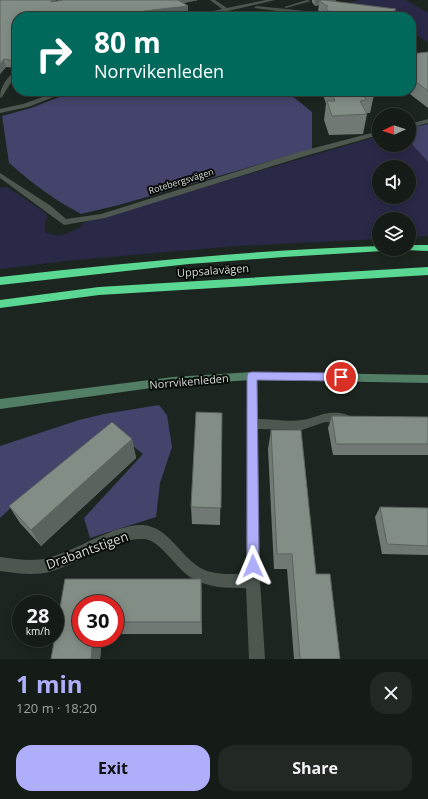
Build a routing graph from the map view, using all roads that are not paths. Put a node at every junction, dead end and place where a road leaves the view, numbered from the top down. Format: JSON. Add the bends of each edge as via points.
{"nodes":[{"id":1,"x":212,"y":0,"type":"edge"},
{"id":2,"x":273,"y":0,"type":"edge"},
{"id":3,"x":309,"y":0,"type":"edge"},
{"id":4,"x":248,"y":5,"type":"junction"},
{"id":5,"x":276,"y":9,"type":"junction"},
{"id":6,"x":228,"y":10,"type":"junction"},
{"id":7,"x":216,"y":12,"type":"edge"},
{"id":8,"x":306,"y":12,"type":"edge"},
{"id":9,"x":416,"y":54,"type":"edge"},
{"id":10,"x":428,"y":58,"type":"edge"},
{"id":11,"x":416,"y":60,"type":"edge"},
{"id":12,"x":12,"y":78,"type":"edge"},
{"id":13,"x":0,"y":96,"type":"edge"},
{"id":14,"x":49,"y":96,"type":"edge"},
{"id":15,"x":0,"y":111,"type":"edge"},
{"id":16,"x":428,"y":121,"type":"edge"},
{"id":17,"x":416,"y":124,"type":"edge"},
{"id":18,"x":372,"y":135,"type":"edge"},
{"id":19,"x":0,"y":174,"type":"edge"},
{"id":20,"x":416,"y":248,"type":"edge"},
{"id":21,"x":428,"y":248,"type":"edge"},
{"id":22,"x":372,"y":249,"type":"edge"},
{"id":23,"x":428,"y":271,"type":"edge"},
{"id":24,"x":0,"y":281,"type":"edge"},
{"id":25,"x":0,"y":304,"type":"edge"},
{"id":26,"x":252,"y":376,"type":"junction"},
{"id":27,"x":428,"y":379,"type":"edge"},
{"id":28,"x":0,"y":404,"type":"edge"},
{"id":29,"x":356,"y":418,"type":"edge"},
{"id":30,"x":252,"y":424,"type":"junction"},
{"id":31,"x":0,"y":564,"type":"edge"},
{"id":32,"x":253,"y":581,"type":"junction"},
{"id":33,"x":257,"y":659,"type":"edge"}],
"edges":[{"from":1,"to":6,"type":"street"},
{"from":2,"to":4,"type":"street"},
{"from":3,"to":5,"type":"street"},
{"from":4,"to":5,"type":"street"},
{"from":4,"to":6,"type":"street"},
{"from":5,"to":8,"type":"street"},
{"from":6,"to":7,"type":"street"},
{"from":9,"to":10,"type":"street"},
{"from":10,"to":11,"type":"street"},
{"from":12,"to":13,"type":"street"},
{"from":14,"to":15,"type":"street","via":[[27,106]]},
{"from":16,"to":17,"type":"street"},
{"from":18,"to":19,"type":"street","name":"Rotebergsvägen","via":[[102,216],[74,222],[64,222]]},
{"from":20,"to":21,"type":"highway"},
{"from":22,"to":24,"type":"highway","name":"Uppsalavägen","via":[[202,259]]},
{"from":23,"to":25,"type":"highway","name":"Uppsalavägen","via":[[99,292]]},
{"from":26,"to":27,"type":"main road","name":"Norrvikenleden"},
{"from":26,"to":28,"type":"main road","name":"Norrvikenleden","via":[[173,381]]},
{"from":26,"to":30,"type":"street"},
{"from":29,"to":30,"type":"street","via":[[324,417],[302,425]]},
{"from":30,"to":32,"type":"street"},
{"from":31,"to":32,"type":"street","name":"Drabantstigen","via":[[22,567],[48,565],[124,535],[145,532],[162,540],[182,562],[201,576],[209,579]]},
{"from":32,"to":33,"type":"street"}]}
